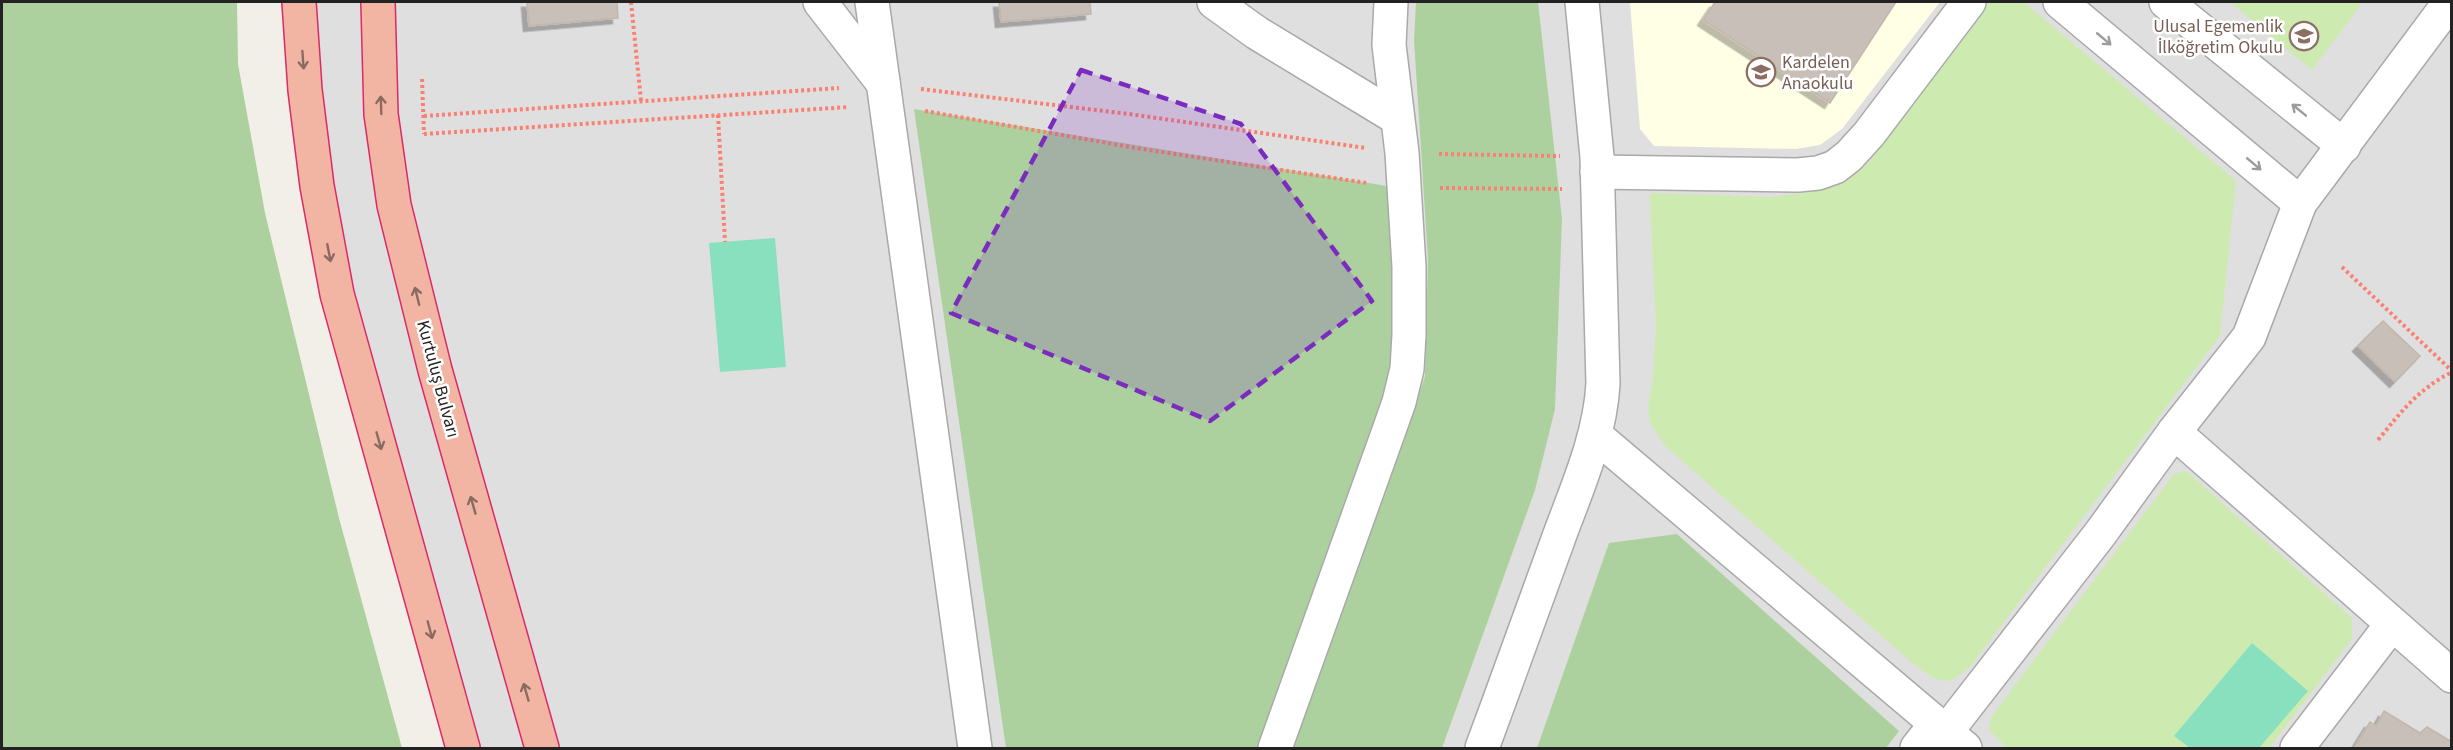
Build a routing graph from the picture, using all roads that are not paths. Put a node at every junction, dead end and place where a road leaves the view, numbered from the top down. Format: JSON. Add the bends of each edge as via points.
{"nodes":[{"id":1,"x":299,"y":2,"type":"edge"},
{"id":2,"x":378,"y":2,"type":"edge"},
{"id":3,"x":820,"y":2,"type":"edge"},
{"id":4,"x":872,"y":2,"type":"edge"},
{"id":5,"x":1214,"y":2,"type":"edge"},
{"id":6,"x":1391,"y":2,"type":"edge"},
{"id":7,"x":1582,"y":2,"type":"edge"},
{"id":8,"x":1969,"y":2,"type":"edge"},
{"id":9,"x":2060,"y":2,"type":"edge"},
{"id":10,"x":2166,"y":2,"type":"edge"},
{"id":11,"x":2450,"y":2,"type":"edge"},
{"id":12,"x":885,"y":84,"type":"junction"},
{"id":13,"x":1397,"y":118,"type":"junction"},
{"id":14,"x":2344,"y":146,"type":"junction"},
{"id":15,"x":1597,"y":173,"type":"junction"},
{"id":16,"x":2301,"y":203,"type":"junction"},
{"id":17,"x":2174,"y":432,"type":"junction"},
{"id":18,"x":1595,"y":435,"type":"junction"},
{"id":19,"x":2392,"y":624,"type":"junction"},
{"id":20,"x":2451,"y":676,"type":"edge"},
{"id":21,"x":1941,"y":738,"type":"edge"},
{"id":22,"x":463,"y":748,"type":"edge"},
{"id":23,"x":542,"y":748,"type":"edge"},
{"id":24,"x":975,"y":748,"type":"edge"},
{"id":25,"x":1275,"y":748,"type":"edge"},
{"id":26,"x":1482,"y":748,"type":"edge"},
{"id":27,"x":2297,"y":748,"type":"edge"}],
"edges":[{"from":1,"to":22,"type":"highway","one_way":true,"via":[[316,186],[337,294]]},
{"from":23,"to":2,"type":"highway","name":"Kurtuluş Bulvarı","one_way":true,"via":[[435,370],[394,205],[381,114]]},
{"from":3,"to":12,"type":"street"},
{"from":4,"to":12,"type":"street"},
{"from":5,"to":13,"type":"street","via":[[1257,33]]},
{"from":6,"to":13,"type":"street","via":[[1389,45]]},
{"from":7,"to":15,"type":"street"},
{"from":8,"to":15,"type":"street","via":[[1869,134],[1834,167],[1798,175]]},
{"from":9,"to":16,"type":"street","one_way":true},
{"from":14,"to":10,"type":"street","one_way":true},
{"from":11,"to":14,"type":"street"},
{"from":12,"to":24,"type":"street"},
{"from":13,"to":25,"type":"street","via":[[1404,188],[1407,369]]},
{"from":14,"to":16,"type":"street"},
{"from":15,"to":18,"type":"street","via":[[1603,384]]},
{"from":16,"to":17,"type":"street","via":[[2249,337]]},
{"from":17,"to":19,"type":"street"},
{"from":17,"to":21,"type":"street"},
{"from":18,"to":21,"type":"street"},
{"from":18,"to":26,"type":"street"},
{"from":19,"to":20,"type":"street"},
{"from":19,"to":27,"type":"street"}]}
